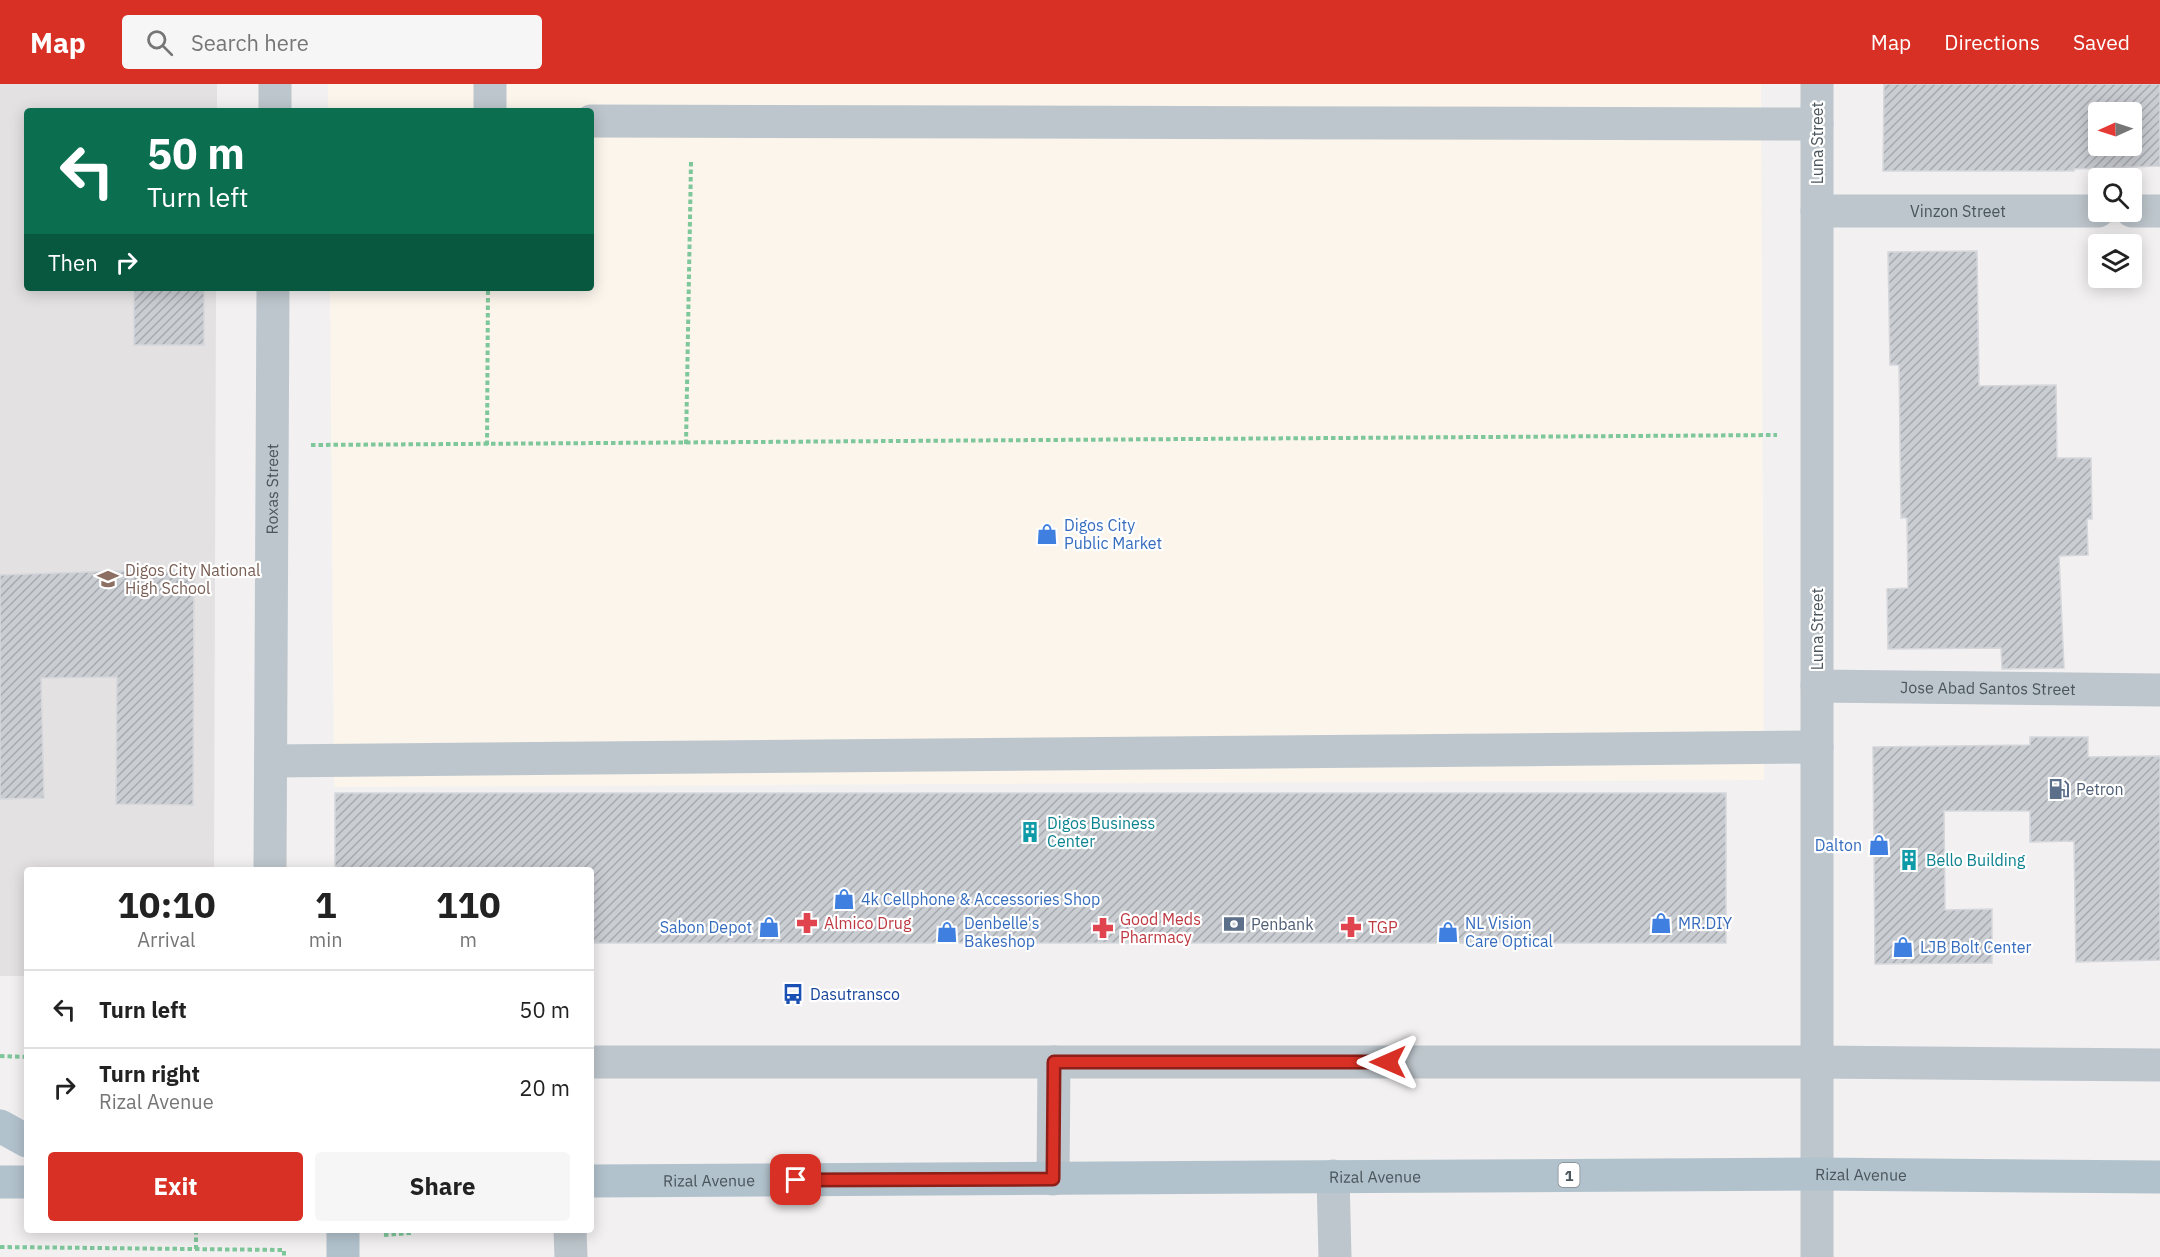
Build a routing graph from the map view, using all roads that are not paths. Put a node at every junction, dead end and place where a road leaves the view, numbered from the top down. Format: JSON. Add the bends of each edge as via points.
{"nodes":[{"id":1,"x":275,"y":84,"type":"edge"},
{"id":2,"x":490,"y":84,"type":"edge"},
{"id":3,"x":1817,"y":84,"type":"edge"},
{"id":4,"x":274,"y":108,"type":"edge"},
{"id":5,"x":490,"y":108,"type":"edge"},
{"id":6,"x":594,"y":121,"type":"edge"},
{"id":7,"x":1817,"y":124,"type":"junction"},
{"id":8,"x":1817,"y":211,"type":"junction"},
{"id":9,"x":2088,"y":211,"type":"edge"},
{"id":10,"x":2142,"y":211,"type":"edge"},
{"id":11,"x":2160,"y":211,"type":"edge"},
{"id":12,"x":273,"y":291,"type":"edge"},
{"id":13,"x":1817,"y":686,"type":"junction"},
{"id":14,"x":2160,"y":690,"type":"edge"},
{"id":15,"x":1817,"y":747,"type":"junction"},
{"id":16,"x":271,"y":761,"type":"junction"},
{"id":17,"x":270,"y":867,"type":"edge"},
{"id":18,"x":594,"y":1062,"type":"edge"},
{"id":19,"x":1054,"y":1062,"type":"junction"},
{"id":20,"x":1817,"y":1062,"type":"junction"},
{"id":21,"x":2160,"y":1065,"type":"edge"},
{"id":22,"x":0,"y":1126,"type":"edge"},
{"id":23,"x":24,"y":1139,"type":"edge"},
{"id":24,"x":1817,"y":1174,"type":"junction"},
{"id":25,"x":1333,"y":1176,"type":"junction"},
{"id":26,"x":2160,"y":1177,"type":"edge"},
{"id":27,"x":1053,"y":1179,"type":"junction"},
{"id":28,"x":594,"y":1181,"type":"edge"},
{"id":29,"x":0,"y":1182,"type":"edge"},
{"id":30,"x":24,"y":1182,"type":"edge"},
{"id":31,"x":343,"y":1233,"type":"edge"},
{"id":32,"x":570,"y":1233,"type":"edge"},
{"id":33,"x":344,"y":1257,"type":"edge"},
{"id":34,"x":571,"y":1257,"type":"edge"},
{"id":35,"x":1335,"y":1257,"type":"edge"},
{"id":36,"x":1817,"y":1257,"type":"edge"}],
"edges":[{"from":1,"to":4,"type":"street"},
{"from":2,"to":5,"type":"street"},
{"from":3,"to":7,"type":"street","name":"Luna Street"},
{"from":6,"to":7,"type":"street"},
{"from":7,"to":8,"type":"street","name":"Luna Street"},
{"from":8,"to":9,"type":"street","name":"Vinzon Street"},
{"from":8,"to":13,"type":"street","name":"Luna Street"},
{"from":10,"to":11,"type":"street"},
{"from":12,"to":16,"type":"street","name":"Roxas Street"},
{"from":13,"to":14,"type":"street","name":"Jose Abad Santos Street"},
{"from":13,"to":15,"type":"street","name":"Luna Street"},
{"from":15,"to":16,"type":"street"},
{"from":15,"to":20,"type":"street","name":"Luna Street"},
{"from":16,"to":17,"type":"street","name":"Roxas Street"},
{"from":18,"to":19,"type":"street"},
{"from":19,"to":20,"type":"street"},
{"from":19,"to":27,"type":"street"},
{"from":20,"to":21,"type":"street"},
{"from":20,"to":24,"type":"street","name":"Luna Street"},
{"from":22,"to":23,"type":"main road"},
{"from":24,"to":25,"type":"main road","name":"Rizal Avenue","number":"1"},
{"from":24,"to":26,"type":"main road","name":"Rizal Avenue","number":"1"},
{"from":24,"to":36,"type":"street","name":"Luna Street"},
{"from":25,"to":27,"type":"main road","name":"Rizal Avenue","number":"1"},
{"from":25,"to":35,"type":"street"},
{"from":27,"to":28,"type":"main road","name":"Rizal Avenue","number":"1"},
{"from":29,"to":30,"type":"main road"},
{"from":31,"to":33,"type":"main road"},
{"from":32,"to":34,"type":"street"}]}
